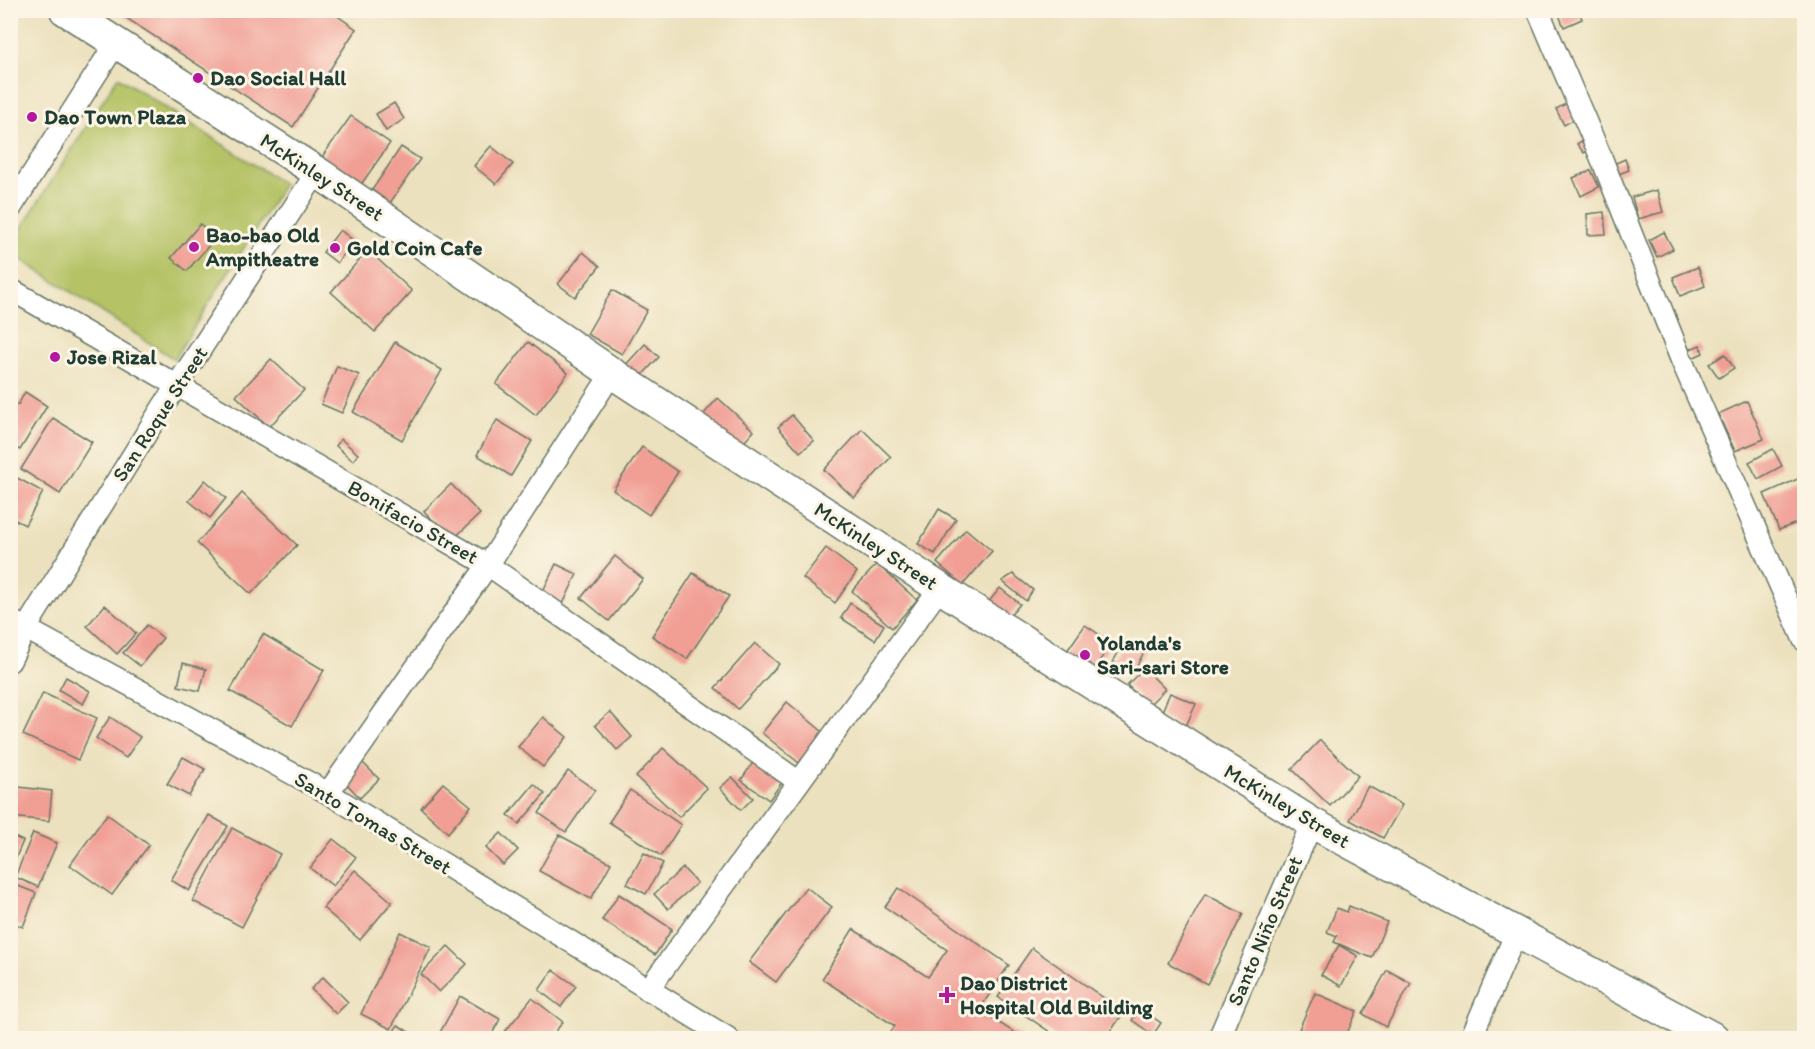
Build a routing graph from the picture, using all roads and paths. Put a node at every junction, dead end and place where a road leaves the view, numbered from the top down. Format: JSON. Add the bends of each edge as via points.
{"nodes":[{"id":1,"x":65,"y":10,"type":"edge"},
{"id":2,"x":1538,"y":10,"type":"edge"},
{"id":3,"x":116,"y":43,"type":"junction"},
{"id":4,"x":317,"y":172,"type":"junction"},
{"id":5,"x":10,"y":210,"type":"edge"},
{"id":6,"x":10,"y":289,"type":"edge"},
{"id":7,"x":612,"y":373,"type":"junction"},
{"id":8,"x":179,"y":385,"type":"junction"},
{"id":9,"x":488,"y":565,"type":"junction"},
{"id":10,"x":940,"y":588,"type":"junction"},
{"id":11,"x":18,"y":624,"type":"edge"},
{"id":12,"x":1804,"y":639,"type":"edge"},
{"id":13,"x":10,"y":661,"type":"edge"},
{"id":14,"x":799,"y":782,"type":"junction"},
{"id":15,"x":328,"y":794,"type":"junction"},
{"id":16,"x":1312,"y":824,"type":"junction"},
{"id":17,"x":1516,"y":933,"type":"junction"},
{"id":18,"x":648,"y":990,"type":"junction"},
{"id":19,"x":728,"y":1038,"type":"edge"},
{"id":20,"x":1219,"y":1038,"type":"edge"},
{"id":21,"x":1471,"y":1038,"type":"edge"},
{"id":22,"x":1714,"y":1038,"type":"edge"}],
"edges":[{"from":1,"to":3,"type":"street","name":"McKinley Street"},
{"from":2,"to":12,"type":"street","via":[[1681,359]]},
{"from":3,"to":4,"type":"street","name":"McKinley Street"},
{"from":3,"to":5,"type":"street"},
{"from":4,"to":7,"type":"street","name":"McKinley Street"},
{"from":4,"to":8,"type":"street","name":"San Roque Street"},
{"from":6,"to":8,"type":"street","name":"Bonifacio Street"},
{"from":7,"to":9,"type":"street"},
{"from":7,"to":10,"type":"street","name":"McKinley Street"},
{"from":8,"to":9,"type":"street","name":"Bonifacio Street"},
{"from":8,"to":11,"type":"street","name":"San Roque Street"},
{"from":9,"to":14,"type":"street","name":"Bonifacio Street"},
{"from":9,"to":15,"type":"street"},
{"from":10,"to":14,"type":"street"},
{"from":10,"to":16,"type":"street","name":"McKinley Street"},
{"from":11,"to":13,"type":"street","name":"San Roque Street"},
{"from":11,"to":15,"type":"street","name":"Santo Tomas Street"},
{"from":14,"to":18,"type":"street"},
{"from":15,"to":18,"type":"street","name":"Santo Tomas Street"},
{"from":16,"to":17,"type":"street","name":"McKinley Street"},
{"from":16,"to":20,"type":"street","name":"Santo Niño Street"},
{"from":17,"to":21,"type":"street"},
{"from":17,"to":22,"type":"street","name":"McKinley Street"},
{"from":18,"to":19,"type":"street","name":"Santo Tomas Street"}]}
